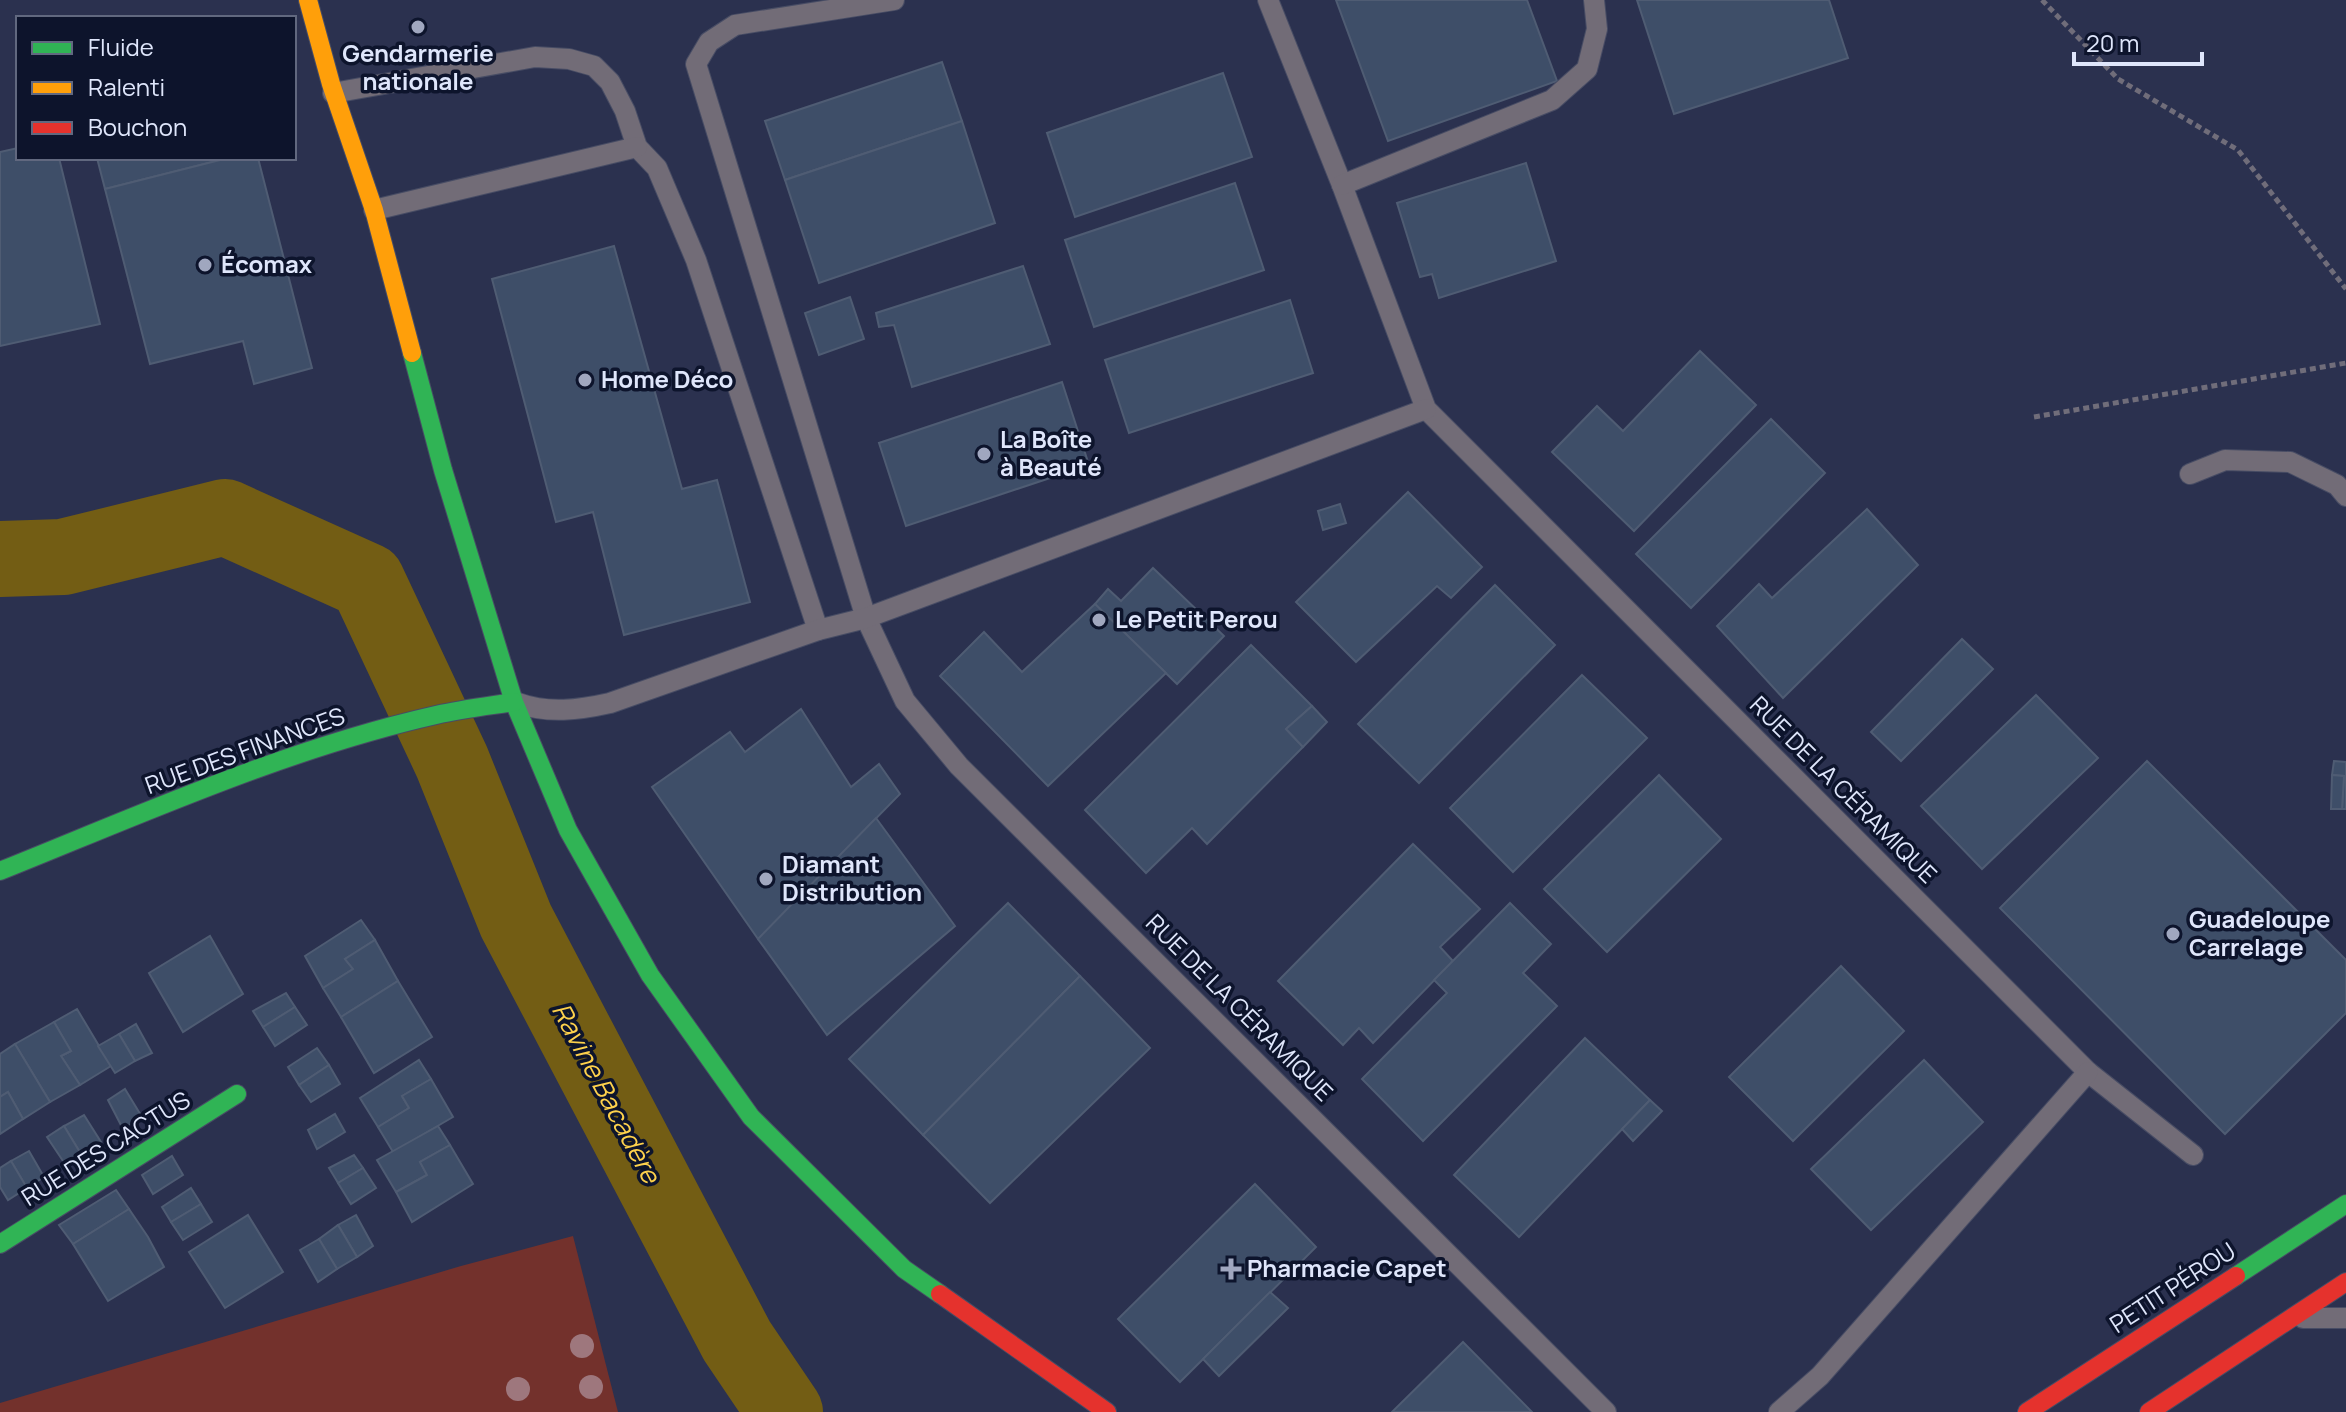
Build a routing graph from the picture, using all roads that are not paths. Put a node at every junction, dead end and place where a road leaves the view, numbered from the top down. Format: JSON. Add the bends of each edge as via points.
{"nodes":[{"id":1,"x":308,"y":0,"type":"edge"},
{"id":2,"x":894,"y":0,"type":"edge"},
{"id":3,"x":1268,"y":0,"type":"edge"},
{"id":4,"x":1594,"y":0,"type":"edge"},
{"id":5,"x":333,"y":93,"type":"junction"},
{"id":6,"x":637,"y":147,"type":"junction"},
{"id":7,"x":1342,"y":185,"type":"junction"},
{"id":8,"x":374,"y":210,"type":"junction"},
{"id":9,"x":1426,"y":409,"type":"junction"},
{"id":10,"x":2190,"y":474,"type":"dead end"},
{"id":11,"x":2346,"y":496,"type":"edge"},
{"id":12,"x":866,"y":618,"type":"junction"},
{"id":13,"x":818,"y":630,"type":"junction"},
{"id":14,"x":514,"y":702,"type":"junction"},
{"id":15,"x":0,"y":871,"type":"edge"},
{"id":16,"x":2088,"y":1072,"type":"junction"},
{"id":17,"x":237,"y":1094,"type":"dead end"},
{"id":18,"x":2193,"y":1155,"type":"dead end"},
{"id":19,"x":2346,"y":1204,"type":"edge"},
{"id":20,"x":0,"y":1244,"type":"edge"},
{"id":21,"x":2346,"y":1282,"type":"edge"},
{"id":22,"x":2291,"y":1318,"type":"junction"},
{"id":23,"x":2346,"y":1318,"type":"edge"},
{"id":24,"x":1107,"y":1412,"type":"edge"},
{"id":25,"x":1606,"y":1412,"type":"edge"},
{"id":26,"x":1779,"y":1412,"type":"edge"},
{"id":27,"x":2027,"y":1412,"type":"edge"},
{"id":28,"x":2149,"y":1412,"type":"edge"}],
"edges":[{"from":1,"to":5,"type":"main road"},
{"from":2,"to":12,"type":"lane","name":"RUE DE LA CÉRAMIQUE","via":[[735,25],[709,42],[696,64]]},
{"from":3,"to":7,"type":"lane"},
{"from":4,"to":7,"type":"lane","via":[[1597,29],[1587,69],[1552,100]]},
{"from":5,"to":6,"type":"lane","via":[[535,57],[569,59],[594,66],[610,82]]},
{"from":5,"to":8,"type":"main road"},
{"from":6,"to":8,"type":"lane"},
{"from":6,"to":13,"type":"lane","via":[[657,168],[696,260]]},
{"from":7,"to":9,"type":"lane"},
{"from":8,"to":14,"type":"main road","via":[[443,470]]},
{"from":9,"to":12,"type":"lane"},
{"from":9,"to":16,"type":"lane","name":"RUE DE LA CÉRAMIQUE"},
{"from":10,"to":11,"type":"lane","via":[[2225,460],[2290,462],[2337,485]]},
{"from":12,"to":13,"type":"lane"},
{"from":12,"to":25,"type":"lane","name":"RUE DE LA CÉRAMIQUE","via":[[905,701],[959,766]]},
{"from":13,"to":14,"type":"lane","via":[[594,707],[542,711]]},
{"from":14,"to":15,"type":"main road","name":"RUE DES FINANCES","via":[[434,715],[314,750]]},
{"from":14,"to":24,"type":"main road","via":[[568,830],[643,962],[751,1117],[904,1269]]},
{"from":16,"to":18,"type":"lane","name":"RUE DE LA CÉRAMIQUE"},
{"from":16,"to":26,"type":"lane","via":[[1820,1376]]},
{"from":17,"to":20,"type":"main road","name":"RUE DES CACTUS"},
{"from":19,"to":27,"type":"main road","name":"PETIT PÉROU"},
{"from":21,"to":22,"type":"main road"},
{"from":22,"to":23,"type":"lane"},
{"from":22,"to":28,"type":"main road"}]}
